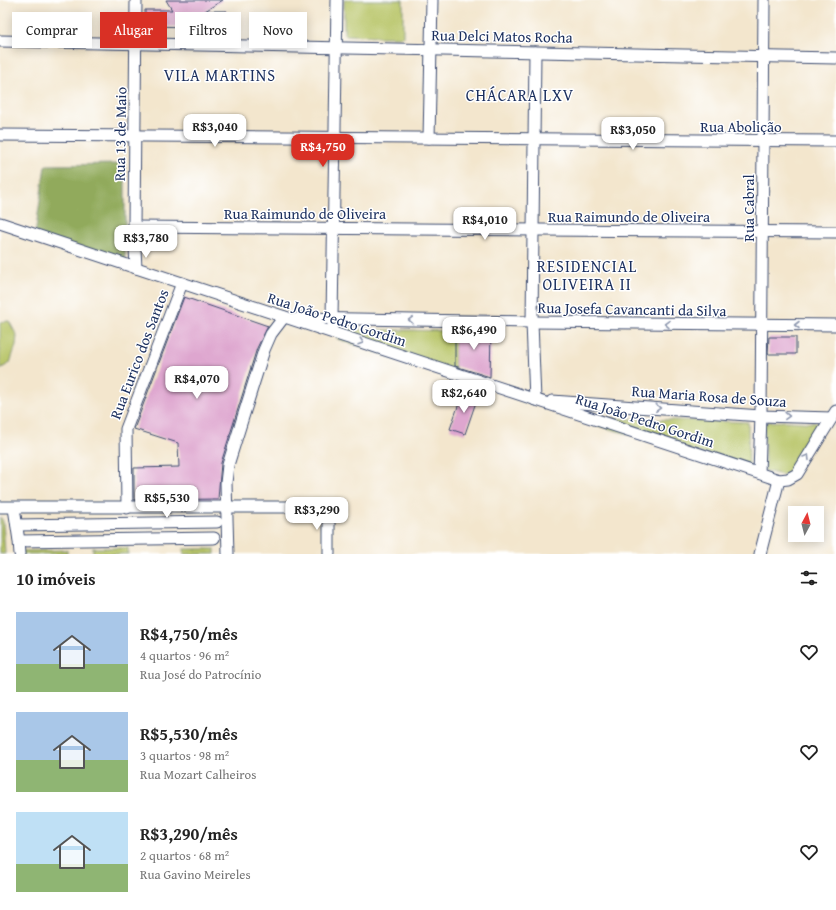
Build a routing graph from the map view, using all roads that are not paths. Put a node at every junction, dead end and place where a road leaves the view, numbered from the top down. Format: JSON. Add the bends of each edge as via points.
{"nodes":[{"id":1,"x":136,"y":0,"type":"edge"},
{"id":2,"x":336,"y":0,"type":"edge"},
{"id":3,"x":432,"y":0,"type":"edge"},
{"id":4,"x":764,"y":0,"type":"edge"},
{"id":5,"x":136,"y":12,"type":"edge"},
{"id":6,"x":0,"y":41,"type":"edge"},
{"id":7,"x":100,"y":43,"type":"edge"},
{"id":8,"x":167,"y":45,"type":"edge"},
{"id":9,"x":136,"y":48,"type":"edge"},
{"id":10,"x":336,"y":48,"type":"junction"},
{"id":11,"x":431,"y":50,"type":"junction"},
{"id":12,"x":535,"y":52,"type":"junction"},
{"id":13,"x":764,"y":56,"type":"junction"},
{"id":14,"x":836,"y":58,"type":"edge"},
{"id":15,"x":0,"y":135,"type":"edge"},
{"id":16,"x":135,"y":136,"type":"junction"},
{"id":17,"x":335,"y":137,"type":"junction"},
{"id":18,"x":429,"y":138,"type":"junction"},
{"id":19,"x":534,"y":139,"type":"junction"},
{"id":20,"x":763,"y":141,"type":"junction"},
{"id":21,"x":836,"y":141,"type":"edge"},
{"id":22,"x":0,"y":223,"type":"edge"},
{"id":23,"x":134,"y":227,"type":"junction"},
{"id":24,"x":334,"y":228,"type":"junction"},
{"id":25,"x":533,"y":230,"type":"junction"},
{"id":26,"x":762,"y":232,"type":"junction"},
{"id":27,"x":836,"y":232,"type":"edge"},
{"id":28,"x":136,"y":268,"type":"junction"},
{"id":29,"x":182,"y":283,"type":"junction"},
{"id":30,"x":284,"y":317,"type":"junction"},
{"id":31,"x":332,"y":319,"type":"junction"},
{"id":32,"x":532,"y":322,"type":"junction"},
{"id":33,"x":762,"y":325,"type":"junction"},
{"id":34,"x":836,"y":325,"type":"edge"},
{"id":35,"x":334,"y":334,"type":"junction"},
{"id":36,"x":535,"y":400,"type":"junction"},
{"id":37,"x":834,"y":414,"type":"edge"},
{"id":38,"x":761,"y":416,"type":"junction"},
{"id":39,"x":759,"y":474,"type":"junction"},
{"id":40,"x":779,"y":480,"type":"junction"},
{"id":41,"x":0,"y":507,"type":"edge"},
{"id":42,"x":227,"y":507,"type":"junction"},
{"id":43,"x":14,"y":508,"type":"junction"},
{"id":44,"x":127,"y":508,"type":"junction"},
{"id":45,"x":217,"y":522,"type":"dead end"},
{"id":46,"x":17,"y":525,"type":"junction"},
{"id":47,"x":214,"y":538,"type":"dead end"},
{"id":48,"x":19,"y":541,"type":"junction"},
{"id":49,"x":20,"y":554,"type":"edge"},
{"id":50,"x":228,"y":554,"type":"edge"},
{"id":51,"x":329,"y":554,"type":"edge"},
{"id":52,"x":760,"y":554,"type":"edge"}],
"edges":[{"from":1,"to":5,"type":"street","name":"Rua 13 de Maio"},
{"from":2,"to":10,"type":"street"},
{"from":3,"to":11,"type":"street"},
{"from":4,"to":13,"type":"street","name":"Rua Cabral"},
{"from":6,"to":7,"type":"street","name":"Rua Delci Matos Rocha"},
{"from":8,"to":10,"type":"street","name":"Rua Delci Matos Rocha"},
{"from":9,"to":16,"type":"street","name":"Rua 13 de Maio"},
{"from":10,"to":11,"type":"street","name":"Rua Delci Matos Rocha"},
{"from":10,"to":17,"type":"street"},
{"from":11,"to":12,"type":"street","name":"Rua Delci Matos Rocha"},
{"from":11,"to":18,"type":"street"},
{"from":12,"to":13,"type":"street","name":"Rua Delci Matos Rocha"},
{"from":12,"to":19,"type":"street"},
{"from":13,"to":14,"type":"street","name":"Rua Delci Matos Rocha"},
{"from":13,"to":20,"type":"street","name":"Rua Cabral"},
{"from":15,"to":16,"type":"street","name":"Rua Abolição"},
{"from":16,"to":17,"type":"street","name":"Rua Abolição"},
{"from":16,"to":23,"type":"street","name":"Rua 13 de Maio"},
{"from":17,"to":18,"type":"street","name":"Rua Abolição"},
{"from":17,"to":24,"type":"street"},
{"from":18,"to":19,"type":"street","name":"Rua Abolição"},
{"from":19,"to":20,"type":"street","name":"Rua Abolição"},
{"from":19,"to":25,"type":"street"},
{"from":20,"to":21,"type":"street","name":"Rua Abolição"},
{"from":20,"to":26,"type":"street","name":"Rua Cabral"},
{"from":22,"to":28,"type":"street","name":"Rua João Pedro Gordim"},
{"from":23,"to":24,"type":"street","name":"Rua Raimundo de Oliveira"},
{"from":23,"to":28,"type":"street","name":"Rua 13 de Maio"},
{"from":24,"to":25,"type":"street","name":"Rua Raimundo de Oliveira"},
{"from":24,"to":31,"type":"street"},
{"from":25,"to":26,"type":"street","name":"Rua Raimundo de Oliveira"},
{"from":25,"to":32,"type":"street"},
{"from":26,"to":27,"type":"street","name":"Rua Raimundo de Oliveira"},
{"from":26,"to":33,"type":"street","name":"Rua Cabral"},
{"from":28,"to":29,"type":"street","name":"Rua João Pedro Gordim"},
{"from":29,"to":30,"type":"street","name":"Rua João Pedro Gordim"},
{"from":29,"to":44,"type":"street","name":"Rua Eurico dos Santos","via":[[126,429]]},
{"from":30,"to":31,"type":"street","name":"Rua Josefa Cavancanti da Silva"},
{"from":30,"to":35,"type":"street","name":"Rua João Pedro Gordim"},
{"from":30,"to":42,"type":"street","via":[[264,350],[230,458]]},
{"from":32,"to":31,"type":"street","name":"Rua Josefa Cavancanti da Silva","one_way":true},
{"from":31,"to":35,"type":"street"},
{"from":33,"to":32,"type":"street","name":"Rua Josefa Cavancanti da Silva","one_way":true},
{"from":32,"to":36,"type":"street"},
{"from":34,"to":33,"type":"street","name":"Rua Josefa Cavancanti da Silva","one_way":true},
{"from":33,"to":38,"type":"street","name":"Rua Cabral"},
{"from":35,"to":36,"type":"street","name":"Rua João Pedro Gordim","one_way":true},
{"from":36,"to":38,"type":"street","name":"Rua Maria Rosa de Souza","one_way":true},
{"from":36,"to":39,"type":"street","name":"Rua João Pedro Gordim"},
{"from":38,"to":37,"type":"street","name":"Rua Maria Rosa de Souza","one_way":true},
{"from":40,"to":37,"type":"street","one_way":true,"via":[[797,474]]},
{"from":38,"to":39,"type":"street","name":"Rua Cabral"},
{"from":39,"to":40,"type":"street","name":"Rua João Pedro Gordim"},
{"from":40,"to":52,"type":"street"},
{"from":41,"to":43,"type":"street"},
{"from":42,"to":44,"type":"street"},
{"from":42,"to":50,"type":"street"},
{"from":42,"to":51,"type":"street","via":[[328,507]]},
{"from":43,"to":44,"type":"street"},
{"from":43,"to":46,"type":"street"},
{"from":45,"to":46,"type":"street"},
{"from":46,"to":48,"type":"street"},
{"from":47,"to":48,"type":"street"},
{"from":48,"to":49,"type":"street"}]}
